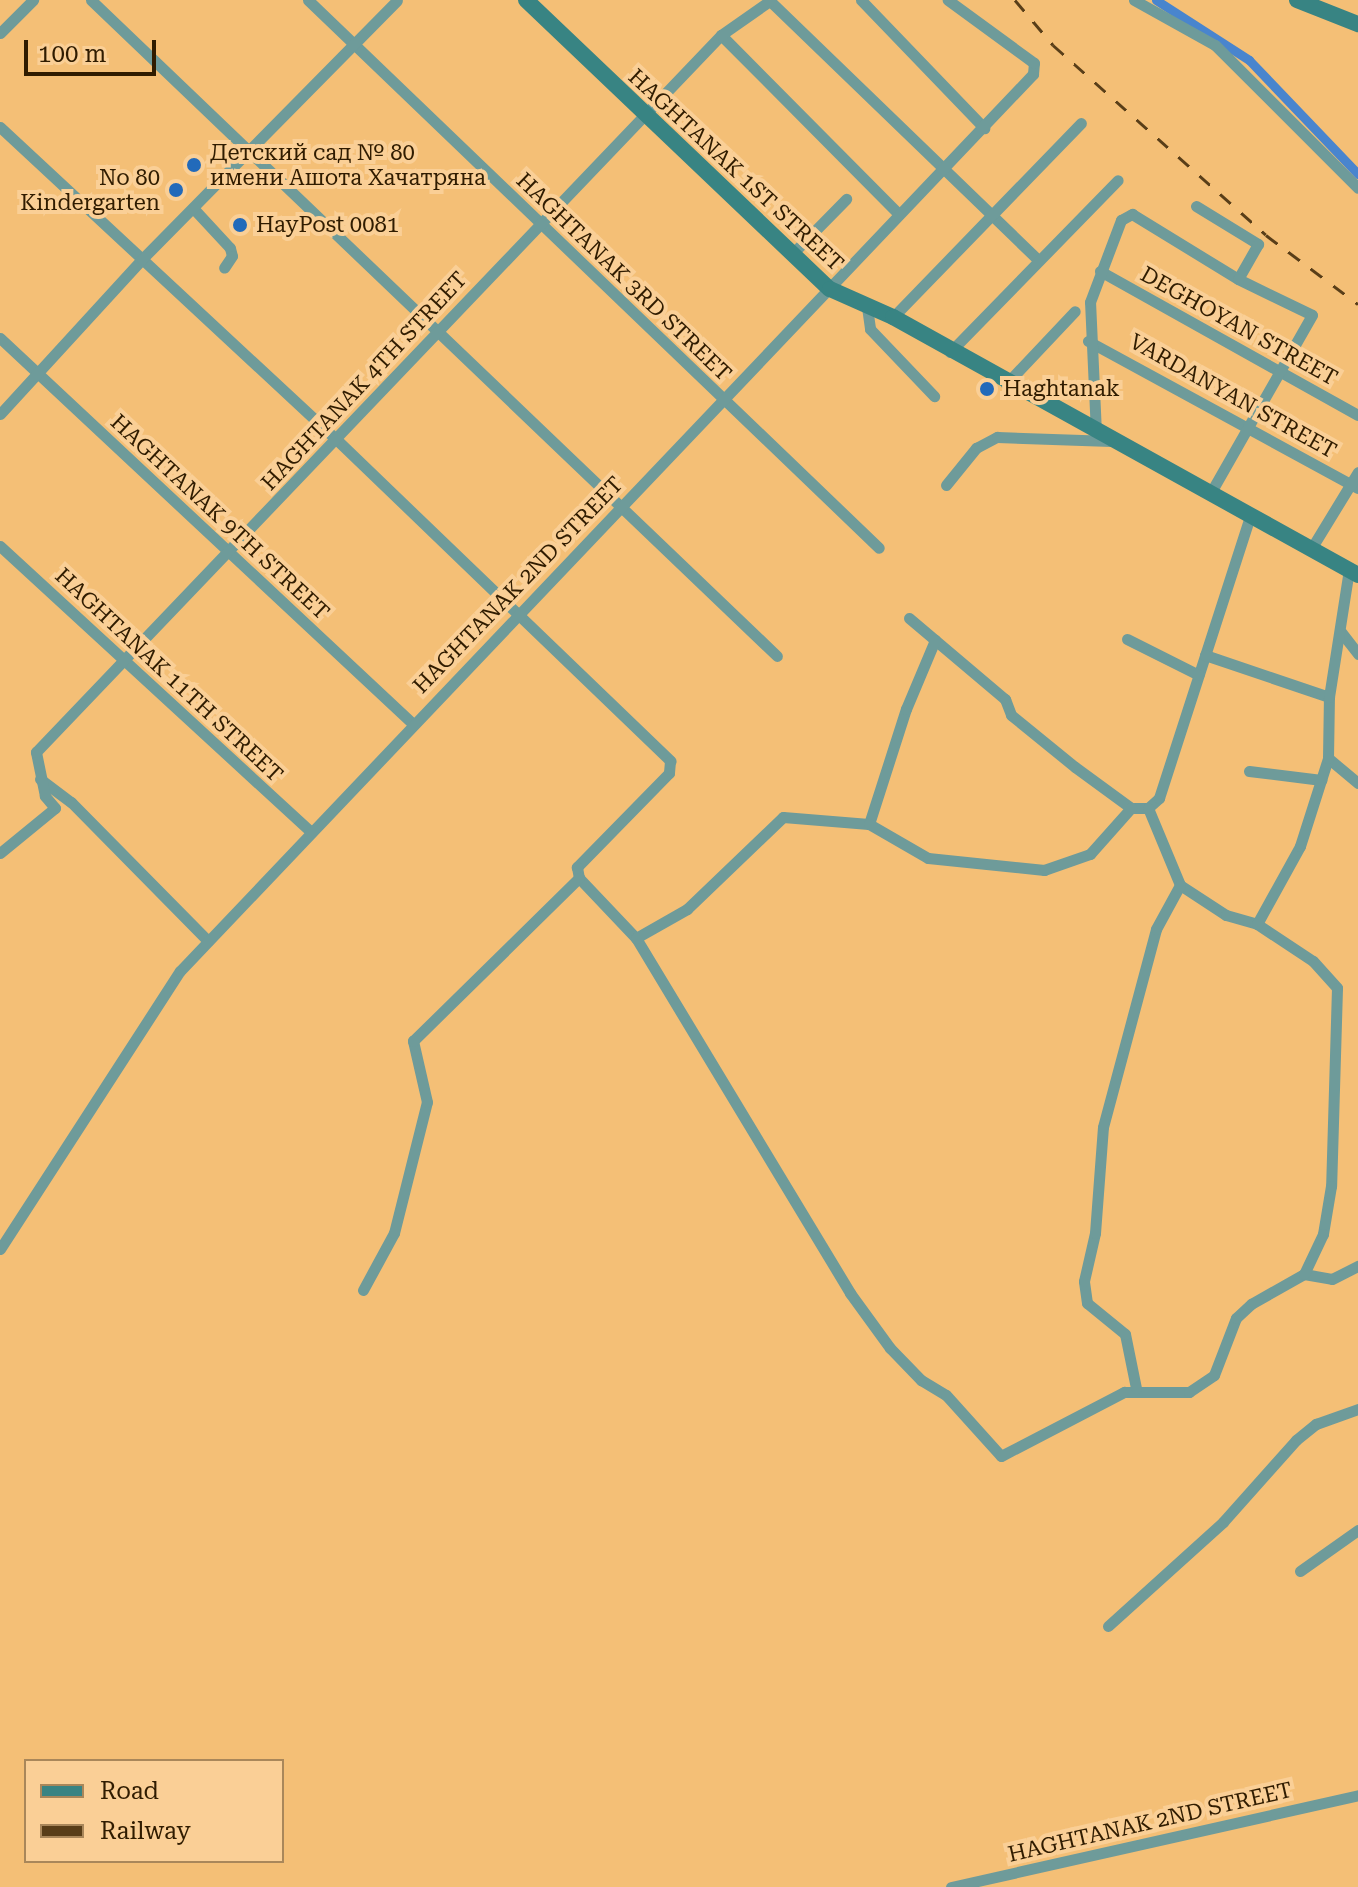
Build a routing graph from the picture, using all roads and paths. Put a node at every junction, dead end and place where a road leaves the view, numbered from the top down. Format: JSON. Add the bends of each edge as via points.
{"nodes":[{"id":1,"x":33,"y":0,"type":"edge"},
{"id":2,"x":91,"y":0,"type":"edge"},
{"id":3,"x":308,"y":0,"type":"edge"},
{"id":4,"x":397,"y":0,"type":"edge"},
{"id":5,"x":526,"y":0,"type":"edge"},
{"id":6,"x":770,"y":0,"type":"edge"},
{"id":7,"x":861,"y":0,"type":"edge"},
{"id":8,"x":948,"y":0,"type":"edge"},
{"id":9,"x":1134,"y":0,"type":"edge"},
{"id":10,"x":1297,"y":0,"type":"edge"},
{"id":11,"x":1358,"y":24,"type":"edge"},
{"id":12,"x":0,"y":33,"type":"edge"},
{"id":13,"x":721,"y":35,"type":"junction"},
{"id":14,"x":354,"y":44,"type":"junction"},
{"id":15,"x":644,"y":117,"type":"junction"},
{"id":16,"x":1081,"y":123,"type":"dead end"},
{"id":17,"x":0,"y":127,"type":"edge"},
{"id":18,"x":984,"y":128,"type":"junction"},
{"id":19,"x":250,"y":150,"type":"junction"},
{"id":20,"x":943,"y":173,"type":"junction"},
{"id":21,"x":1118,"y":180,"type":"dead end"},
{"id":22,"x":1358,"y":188,"type":"edge"},
{"id":23,"x":846,"y":199,"type":"dead end"},
{"id":24,"x":1196,"y":206,"type":"dead end"},
{"id":25,"x":193,"y":208,"type":"junction"},
{"id":26,"x":899,"y":214,"type":"junction"},
{"id":27,"x":994,"y":216,"type":"junction"},
{"id":28,"x":538,"y":223,"type":"junction"},
{"id":29,"x":793,"y":253,"type":"junction"},
{"id":30,"x":142,"y":259,"type":"junction"},
{"id":31,"x":1038,"y":260,"type":"junction"},
{"id":32,"x":224,"y":268,"type":"dead end"},
{"id":33,"x":1100,"y":271,"type":"junction"},
{"id":34,"x":1238,"y":279,"type":"junction"},
{"id":35,"x":830,"y":289,"type":"junction"},
{"id":36,"x":867,"y":307,"type":"junction"},
{"id":37,"x":1075,"y":311,"type":"dead end"},
{"id":38,"x":893,"y":317,"type":"junction"},
{"id":39,"x":438,"y":331,"type":"junction"},
{"id":40,"x":0,"y":338,"type":"edge"},
{"id":41,"x":1088,"y":341,"type":"junction"},
{"id":42,"x":950,"y":352,"type":"junction"},
{"id":43,"x":1282,"y":373,"type":"junction"},
{"id":44,"x":37,"y":375,"type":"junction"},
{"id":45,"x":1006,"y":384,"type":"junction"},
{"id":46,"x":934,"y":396,"type":"dead end"},
{"id":47,"x":724,"y":401,"type":"junction"},
{"id":48,"x":0,"y":414,"type":"edge"},
{"id":49,"x":1358,"y":415,"type":"edge"},
{"id":50,"x":1249,"y":426,"type":"junction"},
{"id":51,"x":1104,"y":437,"type":"junction"},
{"id":52,"x":337,"y":440,"type":"junction"},
{"id":53,"x":1358,"y":472,"type":"edge"},
{"id":54,"x":946,"y":485,"type":"dead end"},
{"id":55,"x":1355,"y":486,"type":"edge"},
{"id":56,"x":1210,"y":494,"type":"junction"},
{"id":57,"x":619,"y":507,"type":"junction"},
{"id":58,"x":1250,"y":516,"type":"junction"},
{"id":59,"x":0,"y":546,"type":"edge"},
{"id":60,"x":879,"y":548,"type":"dead end"},
{"id":61,"x":1311,"y":549,"type":"junction"},
{"id":62,"x":231,"y":553,"type":"junction"},
{"id":63,"x":1353,"y":572,"type":"edge"},
{"id":64,"x":518,"y":614,"type":"junction"},
{"id":65,"x":909,"y":618,"type":"dead end"},
{"id":66,"x":1341,"y":632,"type":"junction"},
{"id":67,"x":1127,"y":639,"type":"dead end"},
{"id":68,"x":935,"y":640,"type":"junction"},
{"id":69,"x":1358,"y":654,"type":"edge"},
{"id":70,"x":1205,"y":655,"type":"junction"},
{"id":71,"x":777,"y":656,"type":"dead end"},
{"id":72,"x":121,"y":660,"type":"junction"},
{"id":73,"x":1199,"y":675,"type":"junction"},
{"id":74,"x":1329,"y":697,"type":"junction"},
{"id":75,"x":413,"y":724,"type":"junction"},
{"id":76,"x":1328,"y":758,"type":"junction"},
{"id":77,"x":1249,"y":771,"type":"dead end"},
{"id":78,"x":40,"y":779,"type":"junction"},
{"id":79,"x":1321,"y":780,"type":"junction"},
{"id":80,"x":1358,"y":783,"type":"edge"},
{"id":81,"x":1131,"y":808,"type":"junction"},
{"id":82,"x":1148,"y":808,"type":"junction"},
{"id":83,"x":869,"y":824,"type":"junction"},
{"id":84,"x":311,"y":832,"type":"junction"},
{"id":85,"x":0,"y":853,"type":"edge"},
{"id":86,"x":578,"y":873,"type":"junction"},
{"id":87,"x":1180,"y":885,"type":"junction"},
{"id":88,"x":1257,"y":924,"type":"junction"},
{"id":89,"x":636,"y":938,"type":"junction"},
{"id":90,"x":208,"y":941,"type":"junction"},
{"id":91,"x":0,"y":1249,"type":"edge"},
{"id":92,"x":1358,"y":1266,"type":"edge"},
{"id":93,"x":1304,"y":1274,"type":"junction"},
{"id":94,"x":363,"y":1290,"type":"dead end"},
{"id":95,"x":1136,"y":1388,"type":"junction"},
{"id":96,"x":1358,"y":1409,"type":"edge"},
{"id":97,"x":1358,"y":1530,"type":"edge"},
{"id":98,"x":1300,"y":1571,"type":"dead end"},
{"id":99,"x":1108,"y":1626,"type":"dead end"},
{"id":100,"x":1358,"y":1795,"type":"edge"},
{"id":101,"x":951,"y":1887,"type":"edge"}],
"edges":[{"from":1,"to":12,"type":"street"},
{"from":2,"to":19,"type":"street"},
{"from":3,"to":14,"type":"street","name":"HAGHTANAK 3RD STREET"},
{"from":4,"to":14,"type":"street"},
{"from":5,"to":15,"type":"main road","name":"HAGHTANAK 1ST STREET"},
{"from":6,"to":13,"type":"street","name":"HAGHTANAK 4TH STREET"},
{"from":6,"to":20,"type":"street"},
{"from":7,"to":18,"type":"street"},
{"from":8,"to":18,"type":"street","name":"HAGHTANAK 2ND STREET","via":[[1036,69]]},
{"from":9,"to":22,"type":"street","via":[[1215,45]]},
{"from":10,"to":11,"type":"main road"},
{"from":13,"to":15,"type":"street","name":"HAGHTANAK 4TH STREET"},
{"from":13,"to":26,"type":"street"},
{"from":14,"to":19,"type":"street"},
{"from":14,"to":28,"type":"street","name":"HAGHTANAK 3RD STREET"},
{"from":15,"to":28,"type":"street","name":"HAGHTANAK 4TH STREET"},
{"from":15,"to":29,"type":"main road","name":"HAGHTANAK 1ST STREET"},
{"from":16,"to":27,"type":"street"},
{"from":17,"to":30,"type":"street"},
{"from":18,"to":20,"type":"street","name":"HAGHTANAK 2ND STREET"},
{"from":19,"to":25,"type":"street"},
{"from":19,"to":39,"type":"street"},
{"from":20,"to":26,"type":"street","name":"HAGHTANAK 2ND STREET"},
{"from":20,"to":27,"type":"street"},
{"from":21,"to":31,"type":"street"},
{"from":23,"to":29,"type":"street"},
{"from":24,"to":34,"type":"street","via":[[1258,244]]},
{"from":25,"to":30,"type":"street"},
{"from":25,"to":32,"type":"street","via":[[230,248],[232,256]]},
{"from":26,"to":35,"type":"street","name":"HAGHTANAK 2ND STREET"},
{"from":27,"to":31,"type":"street"},
{"from":27,"to":38,"type":"street"},
{"from":28,"to":39,"type":"street","name":"HAGHTANAK 4TH STREET"},
{"from":28,"to":47,"type":"street","name":"HAGHTANAK 3RD STREET"},
{"from":29,"to":35,"type":"main road","name":"HAGHTANAK 1ST STREET"},
{"from":30,"to":44,"type":"street"},
{"from":30,"to":52,"type":"street"},
{"from":31,"to":42,"type":"street"},
{"from":33,"to":34,"type":"street","via":[[1121,220],[1132,214]]},
{"from":33,"to":41,"type":"street","via":[[1090,302]]},
{"from":33,"to":43,"type":"street","name":"DEGHOYAN STREET"},
{"from":34,"to":43,"type":"street","via":[[1312,315]]},
{"from":35,"to":36,"type":"main road","name":"HAGHTANAK 1ST STREET"},
{"from":35,"to":47,"type":"street","name":"HAGHTANAK 2ND STREET"},
{"from":36,"to":38,"type":"main road","name":"HAGHTANAK 1ST STREET"},
{"from":36,"to":46,"type":"street","via":[[870,329]]},
{"from":37,"to":45,"type":"street"},
{"from":38,"to":42,"type":"main road","name":"HAGHTANAK 1ST STREET"},
{"from":39,"to":52,"type":"street","name":"HAGHTANAK 4TH STREET"},
{"from":39,"to":57,"type":"street"},
{"from":40,"to":44,"type":"street","name":"HAGHTANAK 9TH STREET"},
{"from":41,"to":50,"type":"street","name":"VARDANYAN STREET"},
{"from":41,"to":51,"type":"street"},
{"from":42,"to":45,"type":"main road","name":"HAGHTANAK 1ST STREET"},
{"from":43,"to":49,"type":"street","name":"DEGHOYAN STREET"},
{"from":43,"to":50,"type":"street"},
{"from":44,"to":48,"type":"street"},
{"from":44,"to":62,"type":"street","name":"HAGHTANAK 9TH STREET"},
{"from":45,"to":51,"type":"main road","name":"HAGHTANAK 1ST STREET"},
{"from":47,"to":57,"type":"street","name":"HAGHTANAK 2ND STREET"},
{"from":47,"to":60,"type":"street","name":"HAGHTANAK 3RD STREET"},
{"from":50,"to":55,"type":"street","name":"VARDANYAN STREET"},
{"from":50,"to":56,"type":"street"},
{"from":51,"to":54,"type":"street","via":[[997,437],[976,448]]},
{"from":51,"to":56,"type":"main road","name":"HAGHTANAK 1ST STREET"},
{"from":52,"to":62,"type":"street","name":"HAGHTANAK 4TH STREET"},
{"from":52,"to":64,"type":"street"},
{"from":53,"to":55,"type":"street"},
{"from":55,"to":61,"type":"street"},
{"from":56,"to":58,"type":"main road","name":"HAGHTANAK 1ST STREET"},
{"from":57,"to":64,"type":"street","name":"HAGHTANAK 2ND STREET"},
{"from":57,"to":71,"type":"street"},
{"from":58,"to":61,"type":"main road","name":"HAGHTANAK 1ST STREET"},
{"from":58,"to":70,"type":"street"},
{"from":59,"to":72,"type":"street","name":"HAGHTANAK 11TH STREET"},
{"from":61,"to":63,"type":"main road","name":"HAGHTANAK 1ST STREET"},
{"from":62,"to":72,"type":"street","name":"HAGHTANAK 4TH STREET"},
{"from":62,"to":75,"type":"street","name":"HAGHTANAK 9TH STREET"},
{"from":63,"to":66,"type":"street"},
{"from":64,"to":75,"type":"street","name":"HAGHTANAK 2ND STREET"},
{"from":64,"to":86,"type":"street","via":[[672,767]]},
{"from":65,"to":68,"type":"street"},
{"from":66,"to":69,"type":"street"},
{"from":66,"to":74,"type":"street"},
{"from":67,"to":73,"type":"street"},
{"from":68,"to":81,"type":"street","via":[[1005,699],[1011,715]]},
{"from":68,"to":83,"type":"street","via":[[910,697]]},
{"from":70,"to":73,"type":"street"},
{"from":70,"to":74,"type":"street"},
{"from":72,"to":78,"type":"street","name":"HAGHTANAK 4TH STREET","via":[[36,752]]},
{"from":72,"to":84,"type":"street","name":"HAGHTANAK 11TH STREET"},
{"from":73,"to":82,"type":"street","via":[[1159,798]]},
{"from":74,"to":76,"type":"street"},
{"from":75,"to":84,"type":"street","name":"HAGHTANAK 2ND STREET"},
{"from":76,"to":79,"type":"street"},
{"from":76,"to":80,"type":"street"},
{"from":77,"to":79,"type":"street"},
{"from":78,"to":85,"type":"street","via":[[55,808]]},
{"from":78,"to":90,"type":"street","via":[[71,802]]},
{"from":79,"to":88,"type":"street","via":[[1300,846]]},
{"from":81,"to":82,"type":"street"},
{"from":81,"to":83,"type":"street","via":[[1090,854],[1044,870],[928,858]]},
{"from":82,"to":87,"type":"street"},
{"from":83,"to":89,"type":"street","via":[[783,817],[687,909]]},
{"from":84,"to":90,"type":"street","name":"HAGHTANAK 2ND STREET"},
{"from":86,"to":89,"type":"street"},
{"from":86,"to":94,"type":"street","via":[[413,1041],[427,1102],[394,1233]]},
{"from":87,"to":88,"type":"street","via":[[1226,915]]},
{"from":87,"to":95,"type":"street","via":[[1156,929],[1103,1127],[1095,1233],[1084,1281],[1087,1303],[1125,1334]]},
{"from":88,"to":93,"type":"street","via":[[1313,961],[1337,988],[1331,1186],[1323,1234]]},
{"from":89,"to":95,"type":"street","via":[[850,1293],[890,1348],[921,1380],[946,1395],[1001,1456]]},
{"from":90,"to":91,"type":"street","name":"HAGHTANAK 2ND STREET","via":[[180,971]]},
{"from":92,"to":93,"type":"street","via":[[1332,1279]]},
{"from":93,"to":95,"type":"street","via":[[1236,1318],[1214,1375],[1201,1386],[1174,1395]]},
{"from":96,"to":99,"type":"street","via":[[1316,1424],[1296,1440],[1223,1522]]},
{"from":97,"to":98,"type":"street"},
{"from":100,"to":101,"type":"street","name":"HAGHTANAK 2ND STREET"}]}
